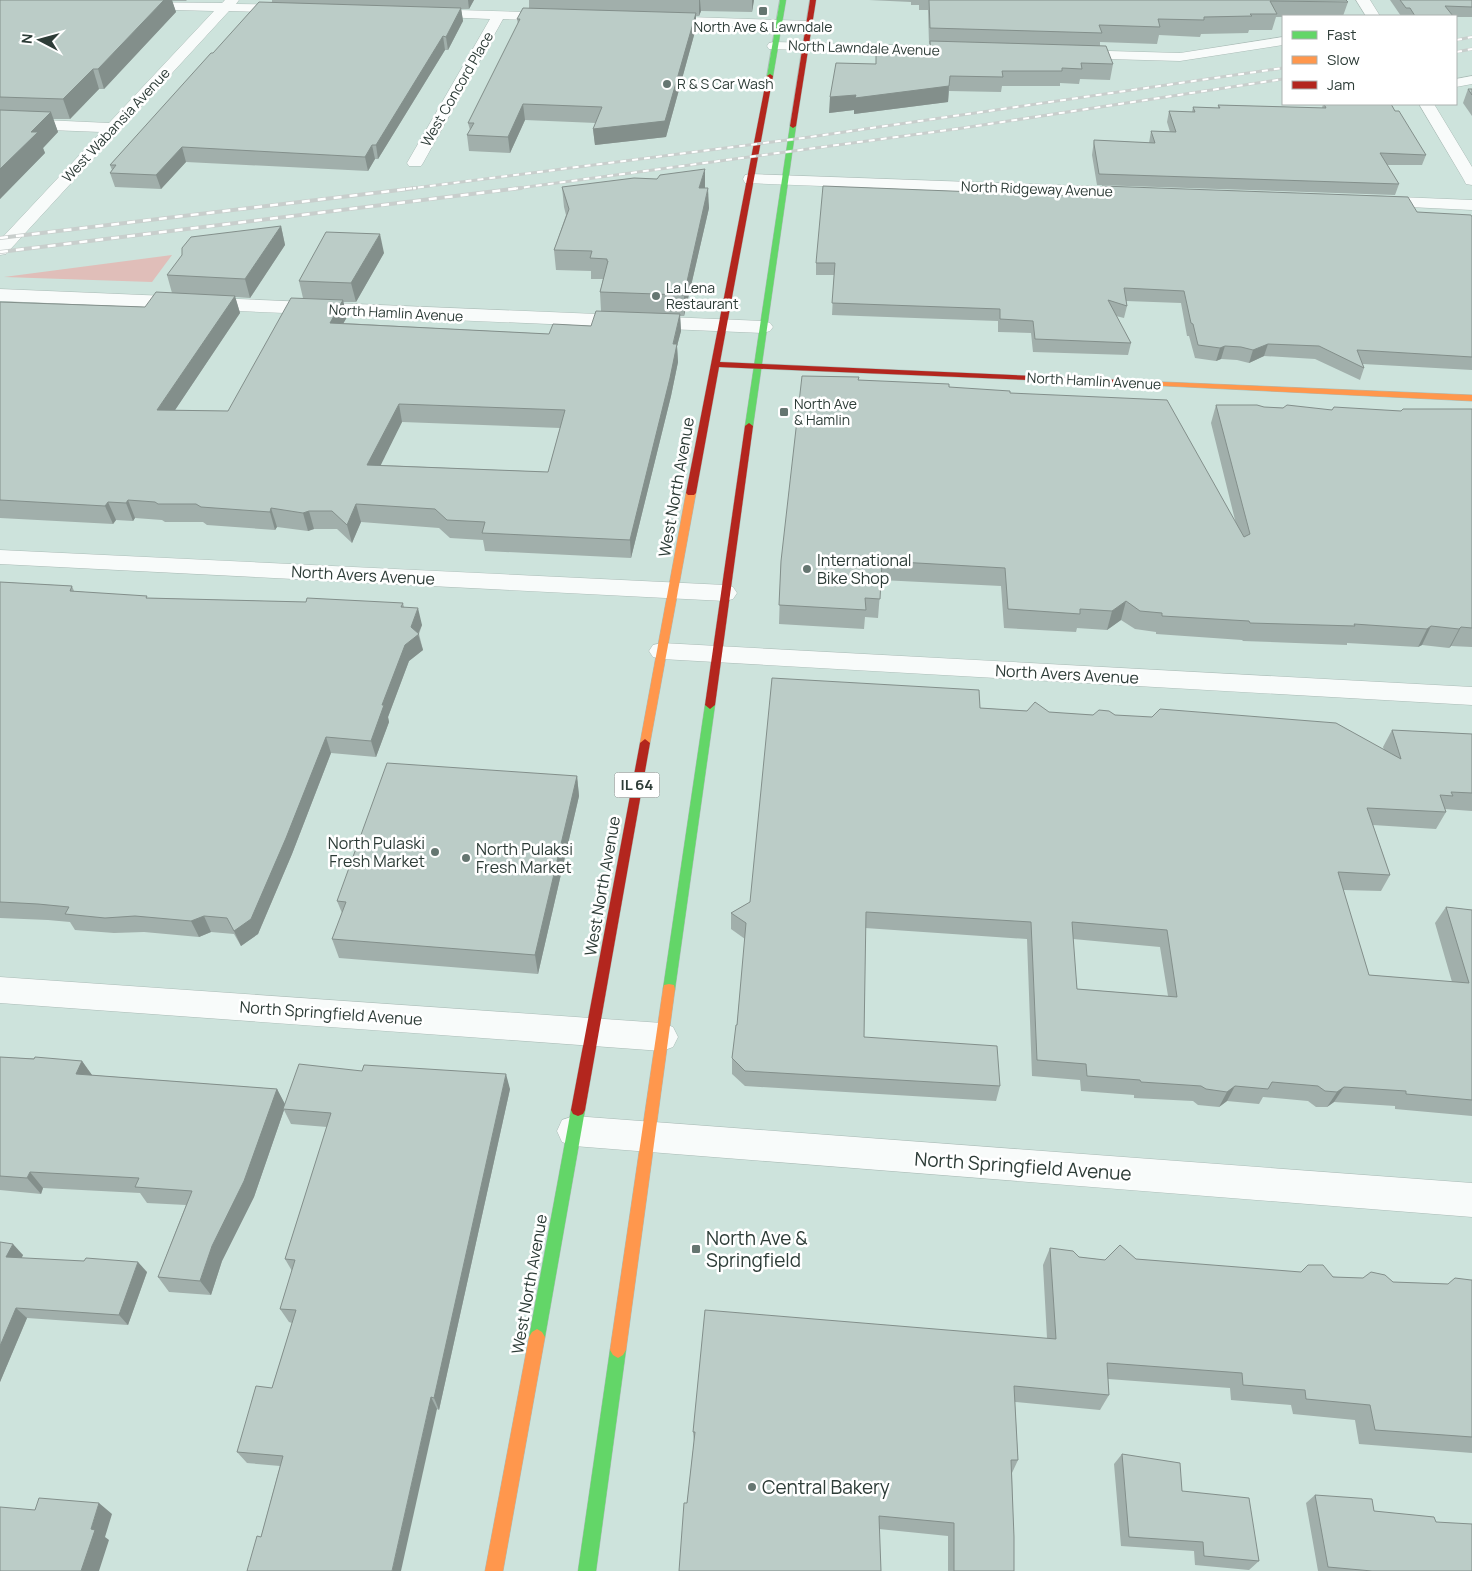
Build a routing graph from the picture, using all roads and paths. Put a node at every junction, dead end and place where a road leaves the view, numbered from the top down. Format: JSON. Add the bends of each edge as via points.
{"nodes":[{"id":1,"x":783,"y":0,"type":"edge"},
{"id":2,"x":813,"y":0,"type":"edge"},
{"id":3,"x":1363,"y":0,"type":"edge"},
{"id":4,"x":124,"y":4,"type":"edge"},
{"id":5,"x":228,"y":4,"type":"edge"},
{"id":6,"x":306,"y":10,"type":"edge"},
{"id":7,"x":412,"y":13,"type":"edge"},
{"id":8,"x":1372,"y":15,"type":"edge"},
{"id":9,"x":499,"y":16,"type":"junction"},
{"id":10,"x":565,"y":18,"type":"edge"},
{"id":11,"x":645,"y":20,"type":"edge"},
{"id":12,"x":778,"y":24,"type":"junction"},
{"id":13,"x":809,"y":25,"type":"junction"},
{"id":14,"x":1282,"y":41,"type":"edge"},
{"id":15,"x":774,"y":46,"type":"junction"},
{"id":16,"x":806,"y":47,"type":"junction"},
{"id":17,"x":979,"y":52,"type":"edge"},
{"id":18,"x":1055,"y":54,"type":"edge"},
{"id":19,"x":1472,"y":80,"type":"edge"},
{"id":20,"x":1457,"y":83,"type":"edge"},
{"id":21,"x":1427,"y":105,"type":"edge"},
{"id":22,"x":0,"y":124,"type":"edge"},
{"id":23,"x":113,"y":128,"type":"junction"},
{"id":24,"x":415,"y":163,"type":"dead end"},
{"id":25,"x":751,"y":179,"type":"junction"},
{"id":26,"x":784,"y":180,"type":"junction"},
{"id":27,"x":1472,"y":180,"type":"edge"},
{"id":28,"x":1150,"y":194,"type":"edge"},
{"id":29,"x":1356,"y":201,"type":"edge"},
{"id":30,"x":1472,"y":205,"type":"edge"},
{"id":31,"x":0,"y":250,"type":"edge"},
{"id":32,"x":0,"y":295,"type":"edge"},
{"id":33,"x":722,"y":326,"type":"junction"},
{"id":34,"x":763,"y":327,"type":"junction"},
{"id":35,"x":715,"y":364,"type":"junction"},
{"id":36,"x":757,"y":366,"type":"junction"},
{"id":37,"x":1472,"y":398,"type":"edge"},
{"id":38,"x":0,"y":557,"type":"edge"},
{"id":39,"x":673,"y":590,"type":"junction"},
{"id":40,"x":725,"y":593,"type":"junction"},
{"id":41,"x":662,"y":651,"type":"junction"},
{"id":42,"x":716,"y":654,"type":"junction"},
{"id":43,"x":1472,"y":696,"type":"edge"},
{"id":44,"x":0,"y":990,"type":"edge"},
{"id":45,"x":592,"y":1032,"type":"junction"},
{"id":46,"x":662,"y":1037,"type":"junction"},
{"id":47,"x":574,"y":1131,"type":"junction"},
{"id":48,"x":648,"y":1137,"type":"junction"},
{"id":49,"x":1472,"y":1200,"type":"edge"},
{"id":50,"x":494,"y":1571,"type":"edge"},
{"id":51,"x":587,"y":1571,"type":"edge"}],
"edges":[{"from":1,"to":12,"type":"main road","name":"West North Avenue","number":"IL 64"},
{"from":2,"to":13,"type":"main road"},
{"from":3,"to":8,"type":"street"},
{"from":4,"to":5,"type":"street"},
{"from":5,"to":6,"type":"street"},
{"from":5,"to":23,"type":"street","name":"West Wabansia Avenue"},
{"from":7,"to":9,"type":"street"},
{"from":9,"to":10,"type":"street"},
{"from":9,"to":24,"type":"street","name":"West Concord Place"},
{"from":11,"to":12,"type":"street","name":"North Lawndale Avenue"},
{"from":12,"to":13,"type":"street","name":"North Lawndale Avenue"},
{"from":12,"to":15,"type":"main road","name":"West North Avenue","number":"IL 64"},
{"from":13,"to":16,"type":"main road"},
{"from":14,"to":18,"type":"street","via":[[1180,57]]},
{"from":15,"to":16,"type":"street","name":"North Lawndale Avenue"},
{"from":15,"to":25,"type":"main road","name":"West North Avenue","number":"IL 64"},
{"from":16,"to":17,"type":"street","name":"North Lawndale Avenue"},
{"from":16,"to":26,"type":"main road"},
{"from":19,"to":20,"type":"street"},
{"from":21,"to":27,"type":"street"},
{"from":22,"to":23,"type":"street"},
{"from":23,"to":31,"type":"street","name":"West Wabansia Avenue"},
{"from":25,"to":26,"type":"street","name":"North Ridgeway Avenue"},
{"from":25,"to":33,"type":"main road","name":"West North Avenue","number":"IL 64"},
{"from":26,"to":28,"type":"street","name":"North Ridgeway Avenue"},
{"from":26,"to":34,"type":"main road"},
{"from":29,"to":30,"type":"street"},
{"from":32,"to":33,"type":"street","name":"North Hamlin Avenue"},
{"from":33,"to":34,"type":"street","name":"North Hamlin Avenue"},
{"from":33,"to":35,"type":"main road","name":"West North Avenue","number":"IL 64"},
{"from":34,"to":36,"type":"main road"},
{"from":35,"to":36,"type":"main road","name":"North Hamlin Avenue"},
{"from":35,"to":39,"type":"main road","name":"West North Avenue","number":"IL 64"},
{"from":36,"to":37,"type":"main road","name":"North Hamlin Avenue"},
{"from":36,"to":40,"type":"main road"},
{"from":38,"to":39,"type":"street","name":"North Avers Avenue"},
{"from":39,"to":40,"type":"street","name":"North Avers Avenue"},
{"from":39,"to":41,"type":"main road","name":"West North Avenue","number":"IL 64"},
{"from":40,"to":42,"type":"main road"},
{"from":41,"to":42,"type":"street","name":"North Avers Avenue"},
{"from":41,"to":45,"type":"main road","name":"West North Avenue","number":"IL 64"},
{"from":42,"to":43,"type":"street","name":"North Avers Avenue"},
{"from":42,"to":46,"type":"main road"},
{"from":44,"to":45,"type":"street","name":"North Springfield Avenue"},
{"from":45,"to":46,"type":"street","name":"North Springfield Avenue"},
{"from":45,"to":47,"type":"main road","name":"West North Avenue","number":"IL 64"},
{"from":46,"to":48,"type":"main road"},
{"from":47,"to":48,"type":"street","name":"North Springfield Avenue"},
{"from":47,"to":50,"type":"main road","name":"West North Avenue","number":"IL 64"},
{"from":48,"to":49,"type":"street","name":"North Springfield Avenue"},
{"from":48,"to":51,"type":"main road"}]}
